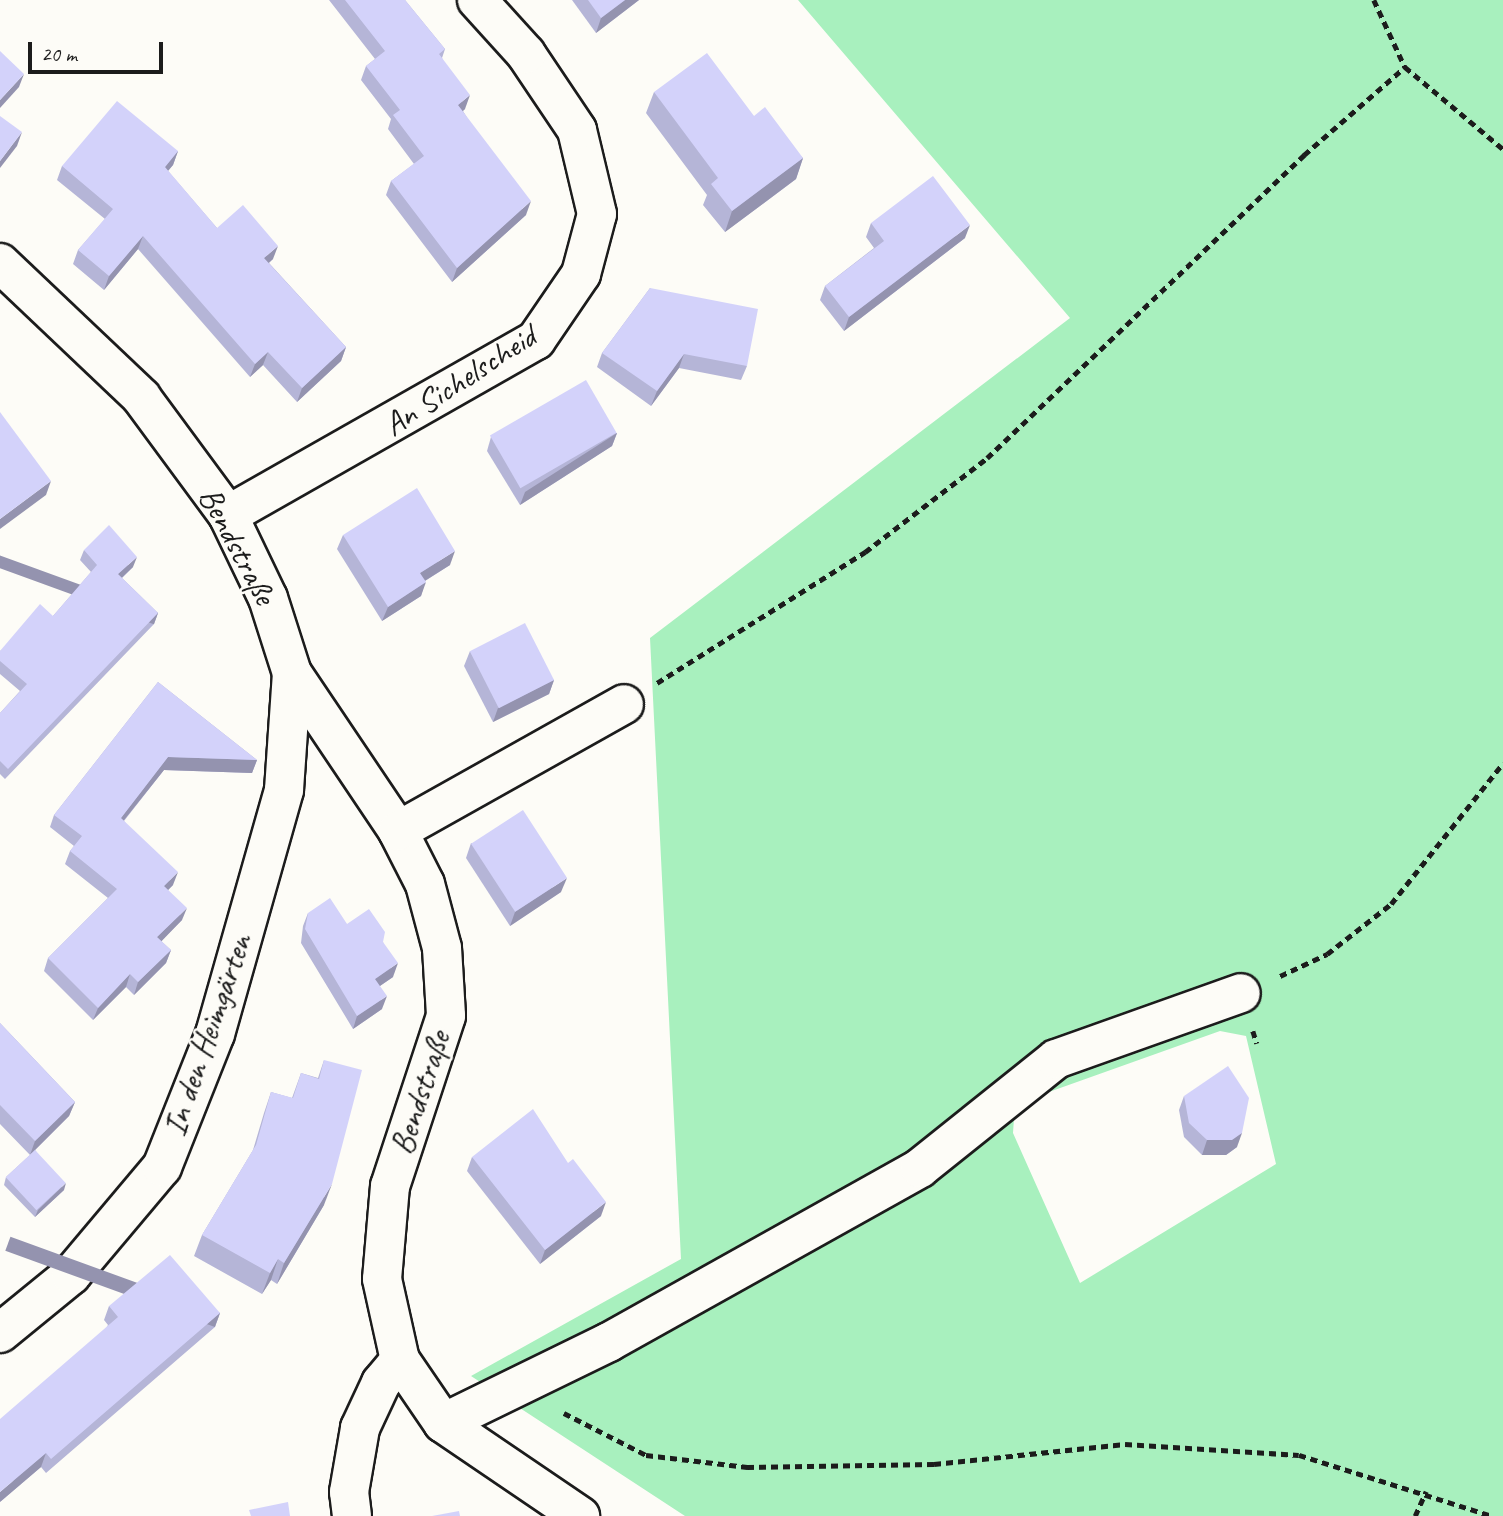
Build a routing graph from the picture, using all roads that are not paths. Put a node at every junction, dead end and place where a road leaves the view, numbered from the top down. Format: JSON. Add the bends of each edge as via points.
{"nodes":[{"id":1,"x":477,"y":0,"type":"edge"},
{"id":2,"x":0,"y":264,"type":"edge"},
{"id":3,"x":228,"y":515,"type":"junction"},
{"id":4,"x":292,"y":673,"type":"junction"},
{"id":5,"x":624,"y":704,"type":"road end"},
{"id":6,"x":398,"y":831,"type":"junction"},
{"id":7,"x":1241,"y":993,"type":"road end"},
{"id":8,"x":0,"y":1333,"type":"edge"},
{"id":9,"x":400,"y":1360,"type":"junction"},
{"id":10,"x":443,"y":1423,"type":"junction"},
{"id":11,"x":352,"y":1516,"type":"edge"},
{"id":12,"x":580,"y":1516,"type":"edge"}],
"edges":[{"from":1,"to":3,"type":"street","name":"An Sichelscheid","via":[[526,54],[577,130],[597,214],[581,274],[536,340]]},
{"from":2,"to":3,"type":"street","name":"Bendstraße","via":[[141,397]]},
{"from":3,"to":4,"type":"street","name":"Bendstraße","via":[[268,598]]},
{"from":4,"to":6,"type":"street","name":"Bendstraße"},
{"from":4,"to":8,"type":"street","name":"In den Heimgärten","via":[[284,790],[215,1034],[162,1167],[71,1275]]},
{"from":5,"to":6,"type":"street"},
{"from":6,"to":9,"type":"street","name":"Bendstraße","via":[[429,897],[442,948],[446,1016],[390,1186],[382,1279]]},
{"from":7,"to":10,"type":"street","via":[[1056,1059],[920,1168],[609,1342]]},
{"from":9,"to":10,"type":"street","name":"Bendstraße"},
{"from":9,"to":11,"type":"street","via":[[360,1428],[349,1492]]},
{"from":10,"to":12,"type":"street","name":"Bendstraße"}]}
